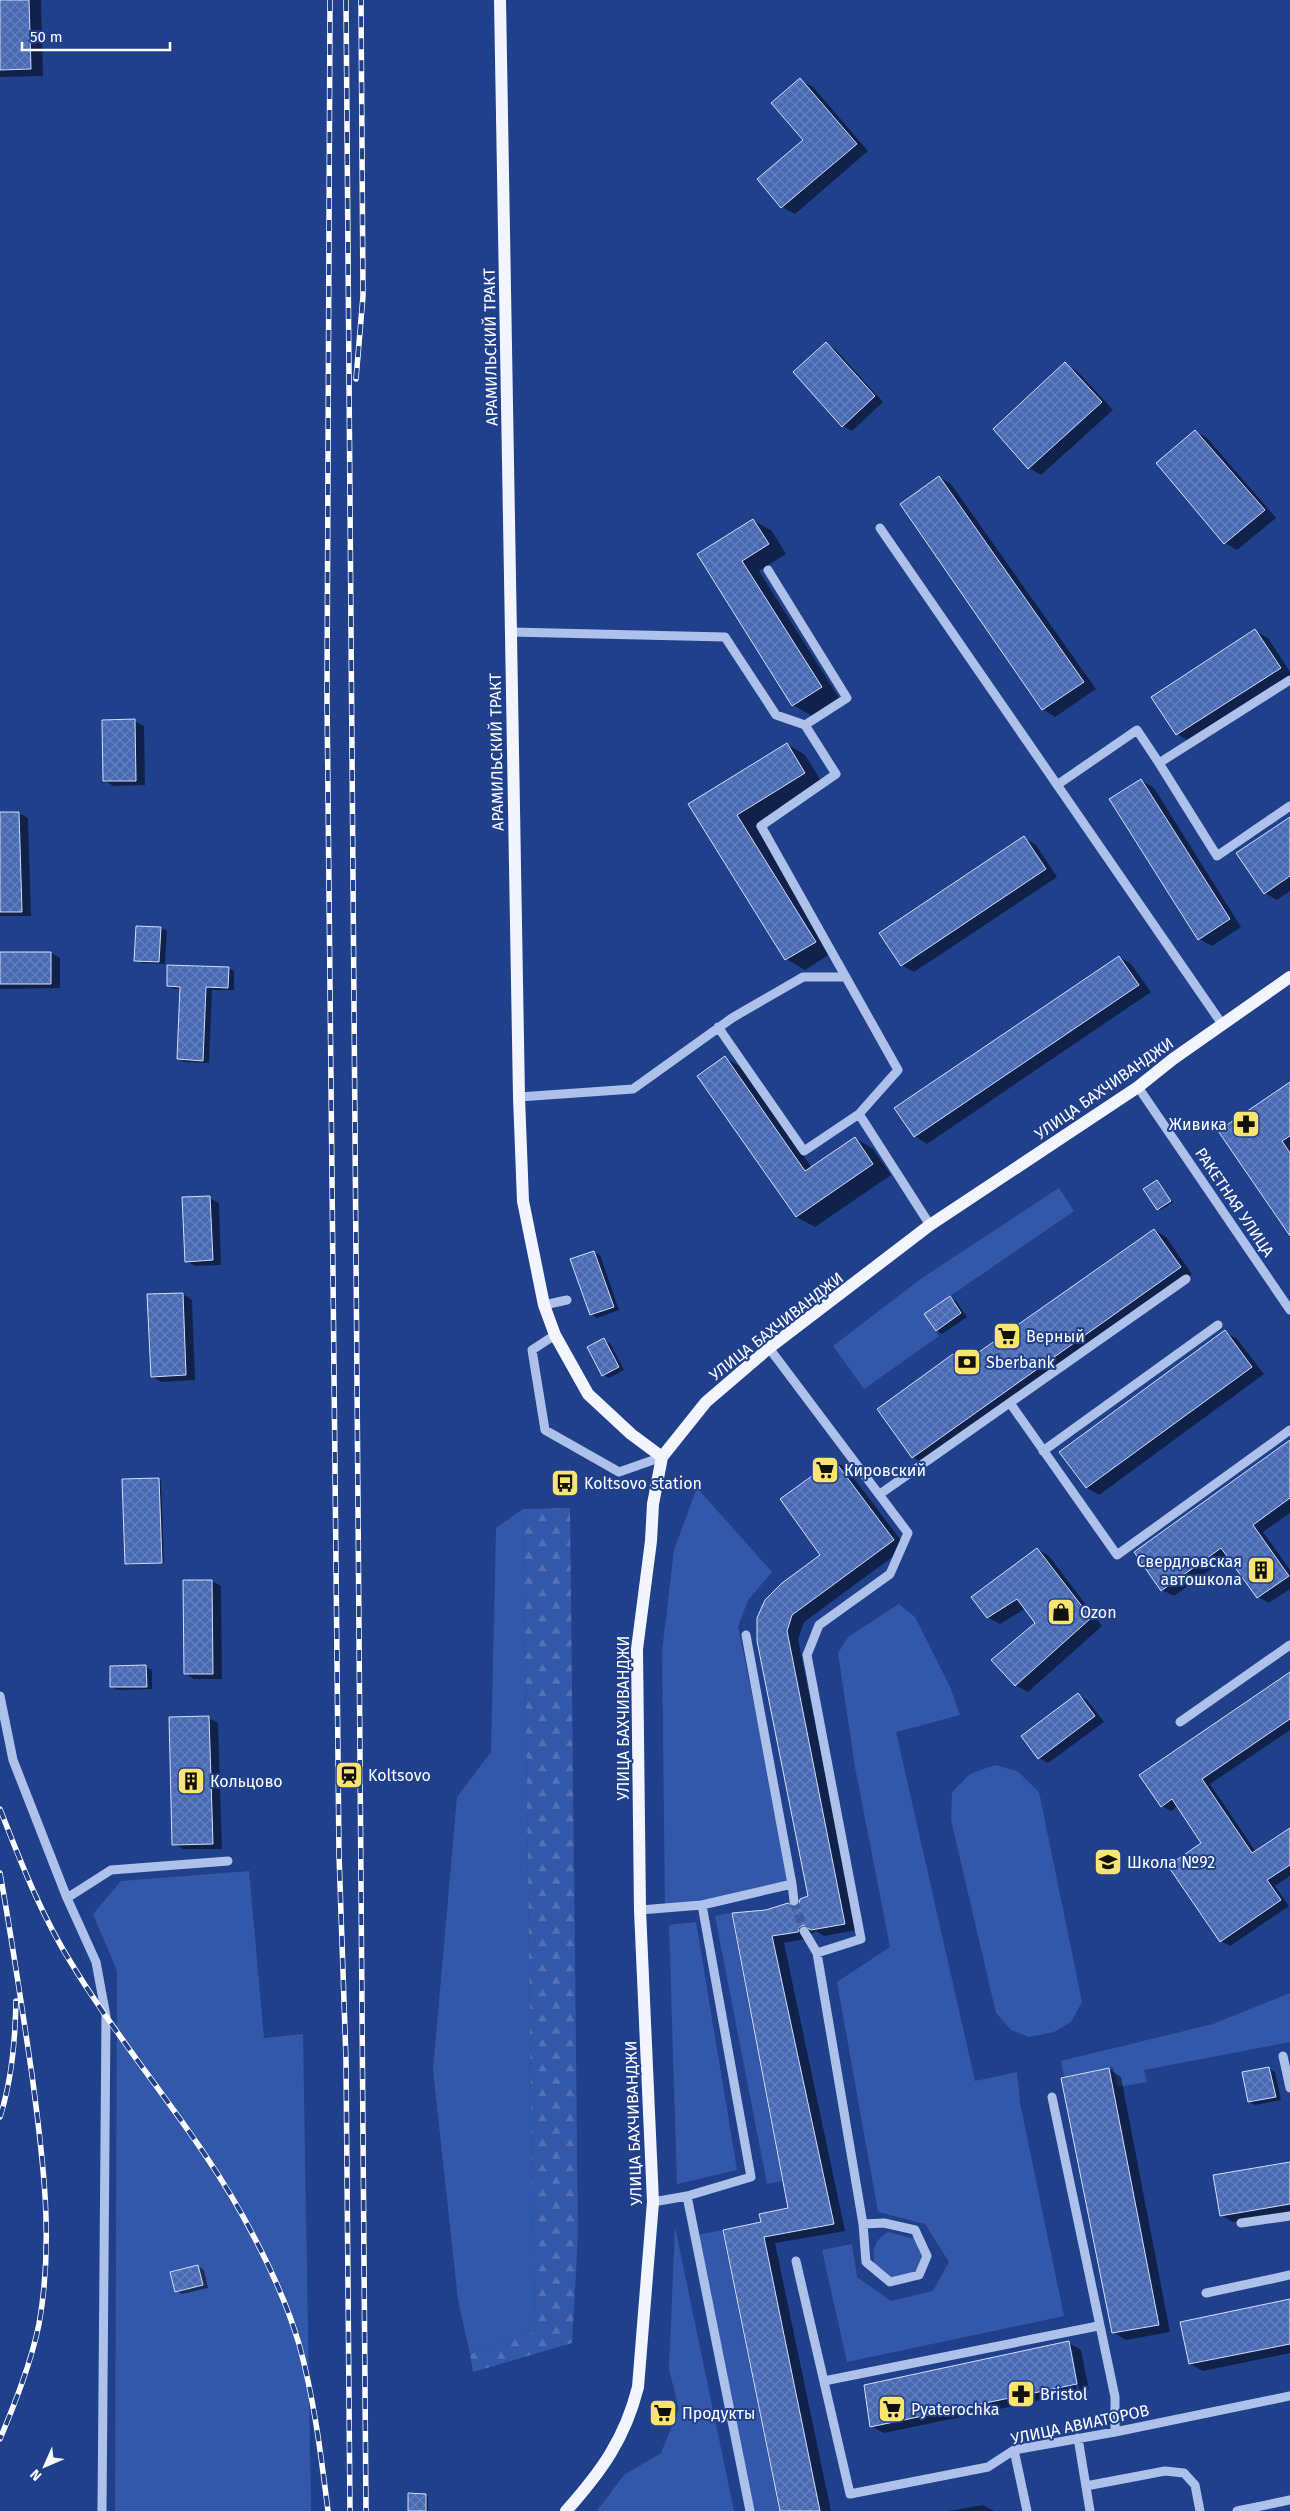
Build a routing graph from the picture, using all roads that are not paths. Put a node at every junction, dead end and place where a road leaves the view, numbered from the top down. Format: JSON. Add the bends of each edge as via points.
{"nodes":[{"id":1,"x":500,"y":0,"type":"edge"},
{"id":2,"x":880,"y":528,"type":"dead end"},
{"id":3,"x":768,"y":570,"type":"dead end"},
{"id":4,"x":511,"y":632,"type":"junction"},
{"id":5,"x":1290,"y":680,"type":"edge"},
{"id":6,"x":805,"y":725,"type":"junction"},
{"id":7,"x":1159,"y":763,"type":"junction"},
{"id":8,"x":1057,"y":784,"type":"junction"},
{"id":9,"x":1290,"y":806,"type":"edge"},
{"id":10,"x":846,"y":976,"type":"junction"},
{"id":11,"x":1290,"y":977,"type":"edge"},
{"id":12,"x":1222,"y":1024,"type":"junction"},
{"id":13,"x":718,"y":1027,"type":"junction"},
{"id":14,"x":1138,"y":1087,"type":"junction"},
{"id":15,"x":519,"y":1097,"type":"junction"},
{"id":16,"x":859,"y":1114,"type":"junction"},
{"id":17,"x":930,"y":1225,"type":"junction"},
{"id":18,"x":1186,"y":1279,"type":"dead end"},
{"id":19,"x":567,"y":1300,"type":"dead end"},
{"id":20,"x":544,"y":1305,"type":"junction"},
{"id":21,"x":1290,"y":1310,"type":"edge"},
{"id":22,"x":1218,"y":1325,"type":"dead end"},
{"id":23,"x":555,"y":1335,"type":"junction"},
{"id":24,"x":769,"y":1348,"type":"junction"},
{"id":25,"x":1010,"y":1403,"type":"junction"},
{"id":26,"x":1290,"y":1430,"type":"edge"},
{"id":27,"x":1043,"y":1451,"type":"junction"},
{"id":28,"x":662,"y":1457,"type":"junction"},
{"id":29,"x":880,"y":1494,"type":"junction"},
{"id":30,"x":746,"y":1635,"type":"dead end"},
{"id":31,"x":1290,"y":1645,"type":"edge"},
{"id":32,"x":0,"y":1696,"type":"edge"},
{"id":33,"x":1180,"y":1722,"type":"dead end"},
{"id":34,"x":228,"y":1861,"type":"dead end"},
{"id":35,"x":792,"y":1884,"type":"junction"},
{"id":36,"x":67,"y":1898,"type":"junction"},
{"id":37,"x":794,"y":1901,"type":"tunnel mouth"},
{"id":38,"x":702,"y":1905,"type":"junction"},
{"id":39,"x":640,"y":1910,"type":"junction"},
{"id":40,"x":804,"y":1931,"type":"tunnel mouth"},
{"id":41,"x":817,"y":1953,"type":"junction"},
{"id":42,"x":1283,"y":2056,"type":"dead end"},
{"id":43,"x":1290,"y":2088,"type":"edge"},
{"id":44,"x":1052,"y":2097,"type":"dead end"},
{"id":45,"x":687,"y":2196,"type":"junction"},
{"id":46,"x":653,"y":2202,"type":"junction"},
{"id":47,"x":1290,"y":2216,"type":"edge"},
{"id":48,"x":1241,"y":2223,"type":"dead end"},
{"id":49,"x":863,"y":2224,"type":"junction"},
{"id":50,"x":796,"y":2261,"type":"dead end"},
{"id":51,"x":1290,"y":2275,"type":"edge"},
{"id":52,"x":1206,"y":2293,"type":"dead end"},
{"id":53,"x":1098,"y":2326,"type":"junction"},
{"id":54,"x":824,"y":2381,"type":"junction"},
{"id":55,"x":1290,"y":2396,"type":"edge"},
{"id":56,"x":1115,"y":2432,"type":"junction"},
{"id":57,"x":1078,"y":2438,"type":"junction"},
{"id":58,"x":1014,"y":2450,"type":"junction"},
{"id":59,"x":1086,"y":2486,"type":"junction"},
{"id":60,"x":1290,"y":2500,"type":"edge"},
{"id":61,"x":102,"y":2511,"type":"edge"},
{"id":62,"x":566,"y":2511,"type":"edge"},
{"id":63,"x":750,"y":2511,"type":"edge"},
{"id":64,"x":1027,"y":2511,"type":"edge"},
{"id":65,"x":1090,"y":2511,"type":"edge"},
{"id":66,"x":1200,"y":2511,"type":"edge"},
{"id":67,"x":1237,"y":2511,"type":"edge"}],
"edges":[{"from":1,"to":4,"type":"main road","name":"АРАМИЛЬСКИЙ ТРАКТ"},
{"from":2,"to":8,"type":"street"},
{"from":3,"to":6,"type":"street","via":[[847,698]]},
{"from":4,"to":6,"type":"street","via":[[725,637],[776,716]]},
{"from":4,"to":15,"type":"main road","name":"АРАМИЛЬСКИЙ ТРАКТ"},
{"from":5,"to":7,"type":"street"},
{"from":6,"to":10,"type":"street","via":[[836,774],[761,826]]},
{"from":7,"to":8,"type":"street","via":[[1137,730]]},
{"from":7,"to":9,"type":"street","via":[[1216,856]]},
{"from":8,"to":12,"type":"street"},
{"from":10,"to":13,"type":"street","via":[[803,977]]},
{"from":10,"to":16,"type":"street","via":[[898,1070]]},
{"from":11,"to":12,"type":"main road","name":"УЛИЦА БАХЧИВАНДЖИ"},
{"from":12,"to":14,"type":"main road","name":"УЛИЦА БАХЧИВАНДЖИ"},
{"from":13,"to":15,"type":"street","via":[[633,1089]]},
{"from":13,"to":16,"type":"street","via":[[804,1151]]},
{"from":14,"to":17,"type":"main road","name":"УЛИЦА БАХЧИВАНДЖИ"},
{"from":14,"to":21,"type":"street","name":"РАКЕТНАЯ УЛИЦА"},
{"from":15,"to":20,"type":"main road","name":"АРАМИЛЬСКИЙ ТРАКТ","via":[[523,1201]]},
{"from":16,"to":17,"type":"street"},
{"from":17,"to":24,"type":"main road","name":"УЛИЦА БАХЧИВАНДЖИ"},
{"from":18,"to":25,"type":"street"},
{"from":19,"to":20,"type":"street"},
{"from":20,"to":23,"type":"main road","name":"АРАМИЛЬСКИЙ ТРАКТ"},
{"from":22,"to":27,"type":"street"},
{"from":23,"to":28,"type":"main road","name":"АРАМИЛЬСКИЙ ТРАКТ","via":[[588,1394],[631,1434]]},
{"from":23,"to":28,"type":"street","via":[[532,1350],[545,1430],[619,1472]]},
{"from":24,"to":28,"type":"main road","name":"УЛИЦА БАХЧИВАНДЖИ","via":[[706,1402]]},
{"from":24,"to":29,"type":"street"},
{"from":25,"to":27,"type":"street"},
{"from":25,"to":29,"type":"street"},
{"from":26,"to":27,"type":"street","via":[[1117,1555]]},
{"from":28,"to":39,"type":"main road","name":"УЛИЦА БАХЧИВАНДЖИ","via":[[653,1504],[636,1649]]},
{"from":29,"to":41,"type":"street","via":[[908,1533],[890,1574],[819,1625],[808,1655],[861,1938]]},
{"from":30,"to":35,"type":"street"},
{"from":31,"to":33,"type":"street"},
{"from":32,"to":36,"type":"street","via":[[14,1760]]},
{"from":34,"to":36,"type":"street","via":[[110,1870]]},
{"from":35,"to":37,"type":"street"},
{"from":35,"to":38,"type":"street"},
{"from":36,"to":61,"type":"street","via":[[96,1962],[106,2016]]},
{"from":38,"to":39,"type":"street"},
{"from":38,"to":45,"type":"street","via":[[751,2177]]},
{"from":39,"to":46,"type":"main road","name":"УЛИЦА БАХЧИВАНДЖИ"},
{"from":40,"to":41,"type":"street"},
{"from":41,"to":49,"type":"street"},
{"from":42,"to":43,"type":"street"},
{"from":44,"to":53,"type":"street"},
{"from":45,"to":46,"type":"street"},
{"from":45,"to":63,"type":"street"},
{"from":46,"to":62,"type":"main road","name":"УЛИЦА БАХЧИВАНДЖИ","via":[[638,2387],[630,2417],[608,2459]]},
{"from":47,"to":48,"type":"street"},
{"from":49,"to":49,"type":"street","via":[[866,2262],[890,2282],[919,2275],[927,2256],[915,2230],[884,2223]]},
{"from":50,"to":54,"type":"street"},
{"from":51,"to":52,"type":"street"},
{"from":53,"to":54,"type":"street"},
{"from":53,"to":56,"type":"street","via":[[1115,2397]]},
{"from":54,"to":58,"type":"street","name":"УЛИЦА АВИАТОРОВ","via":[[850,2494],[988,2467]]},
{"from":55,"to":56,"type":"street","name":"УЛИЦА АВИАТОРОВ"},
{"from":56,"to":57,"type":"street","name":"УЛИЦА АВИАТОРОВ"},
{"from":57,"to":58,"type":"street","name":"УЛИЦА АВИАТОРОВ"},
{"from":57,"to":59,"type":"street"},
{"from":58,"to":64,"type":"street"},
{"from":59,"to":65,"type":"street"},
{"from":59,"to":66,"type":"street","via":[[1165,2471],[1184,2472],[1194,2485]]},
{"from":60,"to":67,"type":"street"}]}
